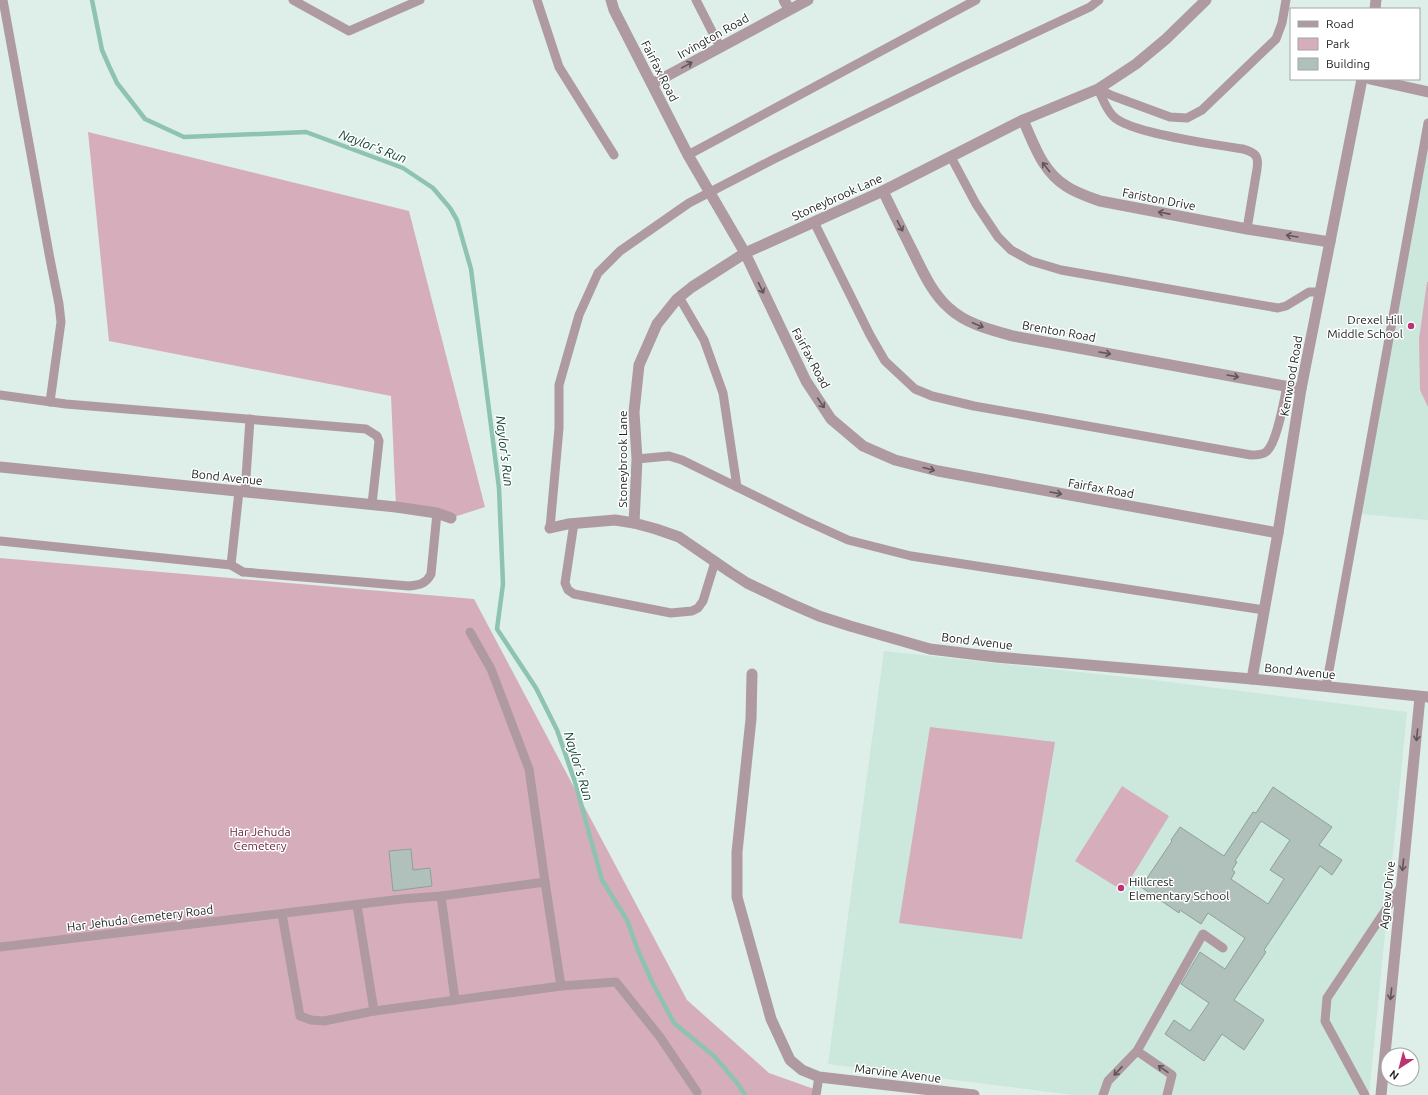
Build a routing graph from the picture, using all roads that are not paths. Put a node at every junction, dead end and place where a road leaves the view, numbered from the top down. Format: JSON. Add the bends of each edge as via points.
{"nodes":[{"id":1,"x":3,"y":0,"type":"edge"},
{"id":2,"x":292,"y":0,"type":"edge"},
{"id":3,"x":420,"y":0,"type":"edge"},
{"id":4,"x":537,"y":0,"type":"edge"},
{"id":5,"x":611,"y":0,"type":"edge"},
{"id":6,"x":696,"y":0,"type":"edge"},
{"id":7,"x":808,"y":0,"type":"edge"},
{"id":8,"x":976,"y":0,"type":"edge"},
{"id":9,"x":1099,"y":0,"type":"edge"},
{"id":10,"x":1206,"y":0,"type":"edge"},
{"id":11,"x":1286,"y":0,"type":"edge"},
{"id":12,"x":786,"y":5,"type":"edge"},
{"id":13,"x":720,"y":47,"type":"junction"},
{"id":14,"x":1362,"y":80,"type":"edge"},
{"id":15,"x":1374,"y":80,"type":"edge"},
{"id":16,"x":652,"y":84,"type":"junction"},
{"id":17,"x":1098,"y":89,"type":"junction"},
{"id":18,"x":1428,"y":92,"type":"edge"},
{"id":19,"x":1023,"y":120,"type":"junction"},
{"id":20,"x":1428,"y":123,"type":"edge"},
{"id":21,"x":688,"y":154,"type":"junction"},
{"id":22,"x":614,"y":155,"type":"dead end"},
{"id":23,"x":951,"y":157,"type":"junction"},
{"id":24,"x":883,"y":191,"type":"junction"},
{"id":25,"x":709,"y":193,"type":"junction"},
{"id":26,"x":814,"y":222,"type":"junction"},
{"id":27,"x":1247,"y":229,"type":"junction"},
{"id":28,"x":1330,"y":242,"type":"junction"},
{"id":29,"x":744,"y":253,"type":"junction"},
{"id":30,"x":1320,"y":292,"type":"junction"},
{"id":31,"x":679,"y":298,"type":"junction"},
{"id":32,"x":1287,"y":386,"type":"junction"},
{"id":33,"x":1301,"y":389,"type":"junction"},
{"id":34,"x":0,"y":395,"type":"edge"},
{"id":35,"x":50,"y":402,"type":"junction"},
{"id":36,"x":250,"y":419,"type":"junction"},
{"id":37,"x":637,"y":459,"type":"junction"},
{"id":38,"x":0,"y":467,"type":"edge"},
{"id":39,"x":737,"y":487,"type":"junction"},
{"id":40,"x":242,"y":492,"type":"junction"},
{"id":41,"x":372,"y":504,"type":"junction"},
{"id":42,"x":437,"y":513,"type":"junction"},
{"id":43,"x":451,"y":518,"type":"dead end"},
{"id":44,"x":634,"y":523,"type":"junction"},
{"id":45,"x":574,"y":524,"type":"junction"},
{"id":46,"x":550,"y":528,"type":"joint"},
{"id":47,"x":1278,"y":533,"type":"junction"},
{"id":48,"x":0,"y":541,"type":"edge"},
{"id":49,"x":715,"y":562,"type":"junction"},
{"id":50,"x":231,"y":565,"type":"junction"},
{"id":51,"x":1264,"y":610,"type":"junction"},
{"id":52,"x":470,"y":632,"type":"dead end"},
{"id":53,"x":752,"y":674,"type":"dead end"},
{"id":54,"x":1252,"y":679,"type":"junction"},
{"id":55,"x":1326,"y":687,"type":"junction"},
{"id":56,"x":1424,"y":697,"type":"edge"},
{"id":57,"x":545,"y":882,"type":"junction"},
{"id":58,"x":1401,"y":886,"type":"junction"},
{"id":59,"x":441,"y":896,"type":"junction"},
{"id":60,"x":357,"y":905,"type":"junction"},
{"id":61,"x":282,"y":914,"type":"junction"},
{"id":62,"x":0,"y":947,"type":"edge"},
{"id":63,"x":1223,"y":948,"type":"dead end"},
{"id":64,"x":561,"y":986,"type":"junction"},
{"id":65,"x":455,"y":1000,"type":"junction"},
{"id":66,"x":374,"y":1011,"type":"junction"},
{"id":67,"x":1137,"y":1051,"type":"junction"},
{"id":68,"x":819,"y":1077,"type":"junction"},
{"id":69,"x":899,"y":1091,"type":"edge"},
{"id":70,"x":697,"y":1092,"type":"dead end"},
{"id":71,"x":816,"y":1095,"type":"edge"},
{"id":72,"x":974,"y":1095,"type":"edge"},
{"id":73,"x":1103,"y":1095,"type":"edge"},
{"id":74,"x":1167,"y":1095,"type":"edge"},
{"id":75,"x":1365,"y":1095,"type":"edge"},
{"id":76,"x":1381,"y":1095,"type":"edge"}],
"edges":[{"from":1,"to":35,"type":"lane","via":[[59,304],[61,322]]},
{"from":2,"to":3,"type":"lane","via":[[349,31]]},
{"from":4,"to":22,"type":"lane","via":[[560,67]]},
{"from":5,"to":16,"type":"street","name":"Fairfax Road"},
{"from":6,"to":13,"type":"lane"},
{"from":7,"to":12,"type":"street","name":"Irvington Road"},
{"from":8,"to":21,"type":"lane"},
{"from":9,"to":25,"type":"lane","via":[[1090,7],[964,66]]},
{"from":10,"to":17,"type":"street","name":"Stoneybrook Lane","via":[[1136,64]]},
{"from":11,"to":17,"type":"lane","via":[[1276,38],[1202,110],[1187,118],[1170,118]]},
{"from":12,"to":13,"type":"street","name":"Irvington Road"},
{"from":16,"to":13,"type":"street","name":"Irvington Road","one_way":true},
{"from":14,"to":28,"type":"street","name":"Kenwood Road"},
{"from":15,"to":18,"type":"street"},
{"from":16,"to":21,"type":"street","name":"Fairfax Road"},
{"from":17,"to":19,"type":"street","name":"Stoneybrook Lane"},
{"from":17,"to":27,"type":"lane","via":[[1113,116],[1141,130],[1243,150],[1256,155],[1258,161]]},
{"from":19,"to":23,"type":"street","name":"Stoneybrook Lane"},
{"from":27,"to":19,"type":"street","name":"Fariston Drive","one_way":true,"via":[[1100,201],[1080,193],[1053,176],[1042,163]]},
{"from":20,"to":55,"type":"lane"},
{"from":21,"to":25,"type":"street","name":"Fairfax Road"},
{"from":23,"to":24,"type":"street","name":"Stoneybrook Lane"},
{"from":23,"to":30,"type":"lane","via":[[976,204],[998,237],[1010,250],[1031,260],[1061,270],[1278,308],[1309,292]]},
{"from":24,"to":26,"type":"street","name":"Stoneybrook Lane"},
{"from":24,"to":32,"type":"street","name":"Brenton Road","one_way":true,"via":[[936,295],[950,309],[970,322],[1013,336]]},
{"from":25,"to":29,"type":"street","name":"Fairfax Road"},
{"from":25,"to":46,"type":"lane","via":[[688,203],[620,251],[598,273],[580,314],[559,385],[559,428]]},
{"from":26,"to":29,"type":"street","name":"Stoneybrook Lane"},
{"from":26,"to":32,"type":"lane","via":[[885,361],[915,389],[932,396],[974,406],[1260,455],[1266,452],[1274,440]]},
{"from":28,"to":27,"type":"street","name":"Fariston Drive","one_way":true},
{"from":28,"to":30,"type":"street","name":"Kenwood Road"},
{"from":29,"to":31,"type":"street","name":"Stoneybrook Lane"},
{"from":29,"to":47,"type":"street","name":"Fairfax Road","one_way":true,"via":[[806,381],[831,419],[863,446],[895,460],[938,471]]},
{"from":30,"to":33,"type":"street","name":"Kenwood Road"},
{"from":31,"to":37,"type":"street","name":"Stoneybrook Lane","via":[[658,324],[639,365],[634,412]]},
{"from":31,"to":39,"type":"lane","via":[[704,340],[722,393]]},
{"from":32,"to":33,"type":"street","name":"Brenton Road"},
{"from":33,"to":47,"type":"street","name":"Kenwood Road"},
{"from":34,"to":35,"type":"lane"},
{"from":35,"to":36,"type":"lane"},
{"from":36,"to":40,"type":"lane"},
{"from":36,"to":41,"type":"lane","via":[[366,429],[373,433],[379,441]]},
{"from":37,"to":39,"type":"lane","via":[[669,456]]},
{"from":37,"to":44,"type":"street","name":"Stoneybrook Lane"},
{"from":38,"to":40,"type":"street","name":"Bond Avenue"},
{"from":39,"to":51,"type":"lane","via":[[848,540],[911,556]]},
{"from":40,"to":41,"type":"street","name":"Bond Avenue"},
{"from":40,"to":50,"type":"lane"},
{"from":41,"to":42,"type":"street","name":"Bond Avenue"},
{"from":42,"to":43,"type":"street","name":"Bond Avenue"},
{"from":42,"to":50,"type":"lane","via":[[431,574],[419,585],[243,572]]},
{"from":44,"to":45,"type":"street","name":"Bond Avenue","via":[[615,520]]},
{"from":44,"to":49,"type":"street","name":"Bond Avenue","via":[[679,537]]},
{"from":45,"to":46,"type":"street","name":"Bond Avenue"},
{"from":45,"to":49,"type":"lane","via":[[565,583],[568,590],[574,594],[671,613],[692,611],[703,601]]},
{"from":47,"to":51,"type":"street","name":"Kenwood Road"},
{"from":48,"to":50,"type":"lane"},
{"from":49,"to":54,"type":"street","name":"Bond Avenue","via":[[747,583],[819,616],[925,647],[996,658]]},
{"from":51,"to":54,"type":"street","name":"Kenwood Road"},
{"from":52,"to":57,"type":"lane","via":[[491,669],[529,769]]},
{"from":53,"to":68,"type":"street","name":"Marvine Avenue","via":[[751,719],[737,852],[737,897],[770,1019],[790,1060],[802,1070]]},
{"from":54,"to":55,"type":"street","name":"Bond Avenue"},
{"from":55,"to":56,"type":"street","name":"Bond Avenue"},
{"from":56,"to":58,"type":"street","name":"Agnew Drive","one_way":true},
{"from":57,"to":59,"type":"lane","name":"Har Jehuda Cemetery Road"},
{"from":57,"to":64,"type":"lane"},
{"from":58,"to":75,"type":"lane","via":[[1327,998],[1325,1020]]},
{"from":58,"to":76,"type":"street","name":"Agnew Drive","one_way":true},
{"from":59,"to":60,"type":"lane","name":"Har Jehuda Cemetery Road"},
{"from":59,"to":65,"type":"lane"},
{"from":60,"to":61,"type":"lane","name":"Har Jehuda Cemetery Road"},
{"from":60,"to":66,"type":"lane"},
{"from":61,"to":62,"type":"lane","name":"Har Jehuda Cemetery Road"},
{"from":61,"to":66,"type":"lane","via":[[300,1016],[324,1021]]},
{"from":63,"to":67,"type":"lane","via":[[1203,934]]},
{"from":64,"to":65,"type":"lane"},
{"from":64,"to":70,"type":"lane","via":[[616,982],[660,1037]]},
{"from":65,"to":66,"type":"lane"},
{"from":67,"to":73,"type":"lane","one_way":true,"via":[[1108,1081]]},
{"from":74,"to":67,"type":"lane","one_way":true,"via":[[1172,1075]]},
{"from":68,"to":69,"type":"street","name":"Marvine Avenue"},
{"from":68,"to":71,"type":"lane"},
{"from":69,"to":72,"type":"street","name":"Marvine Avenue"}]}
